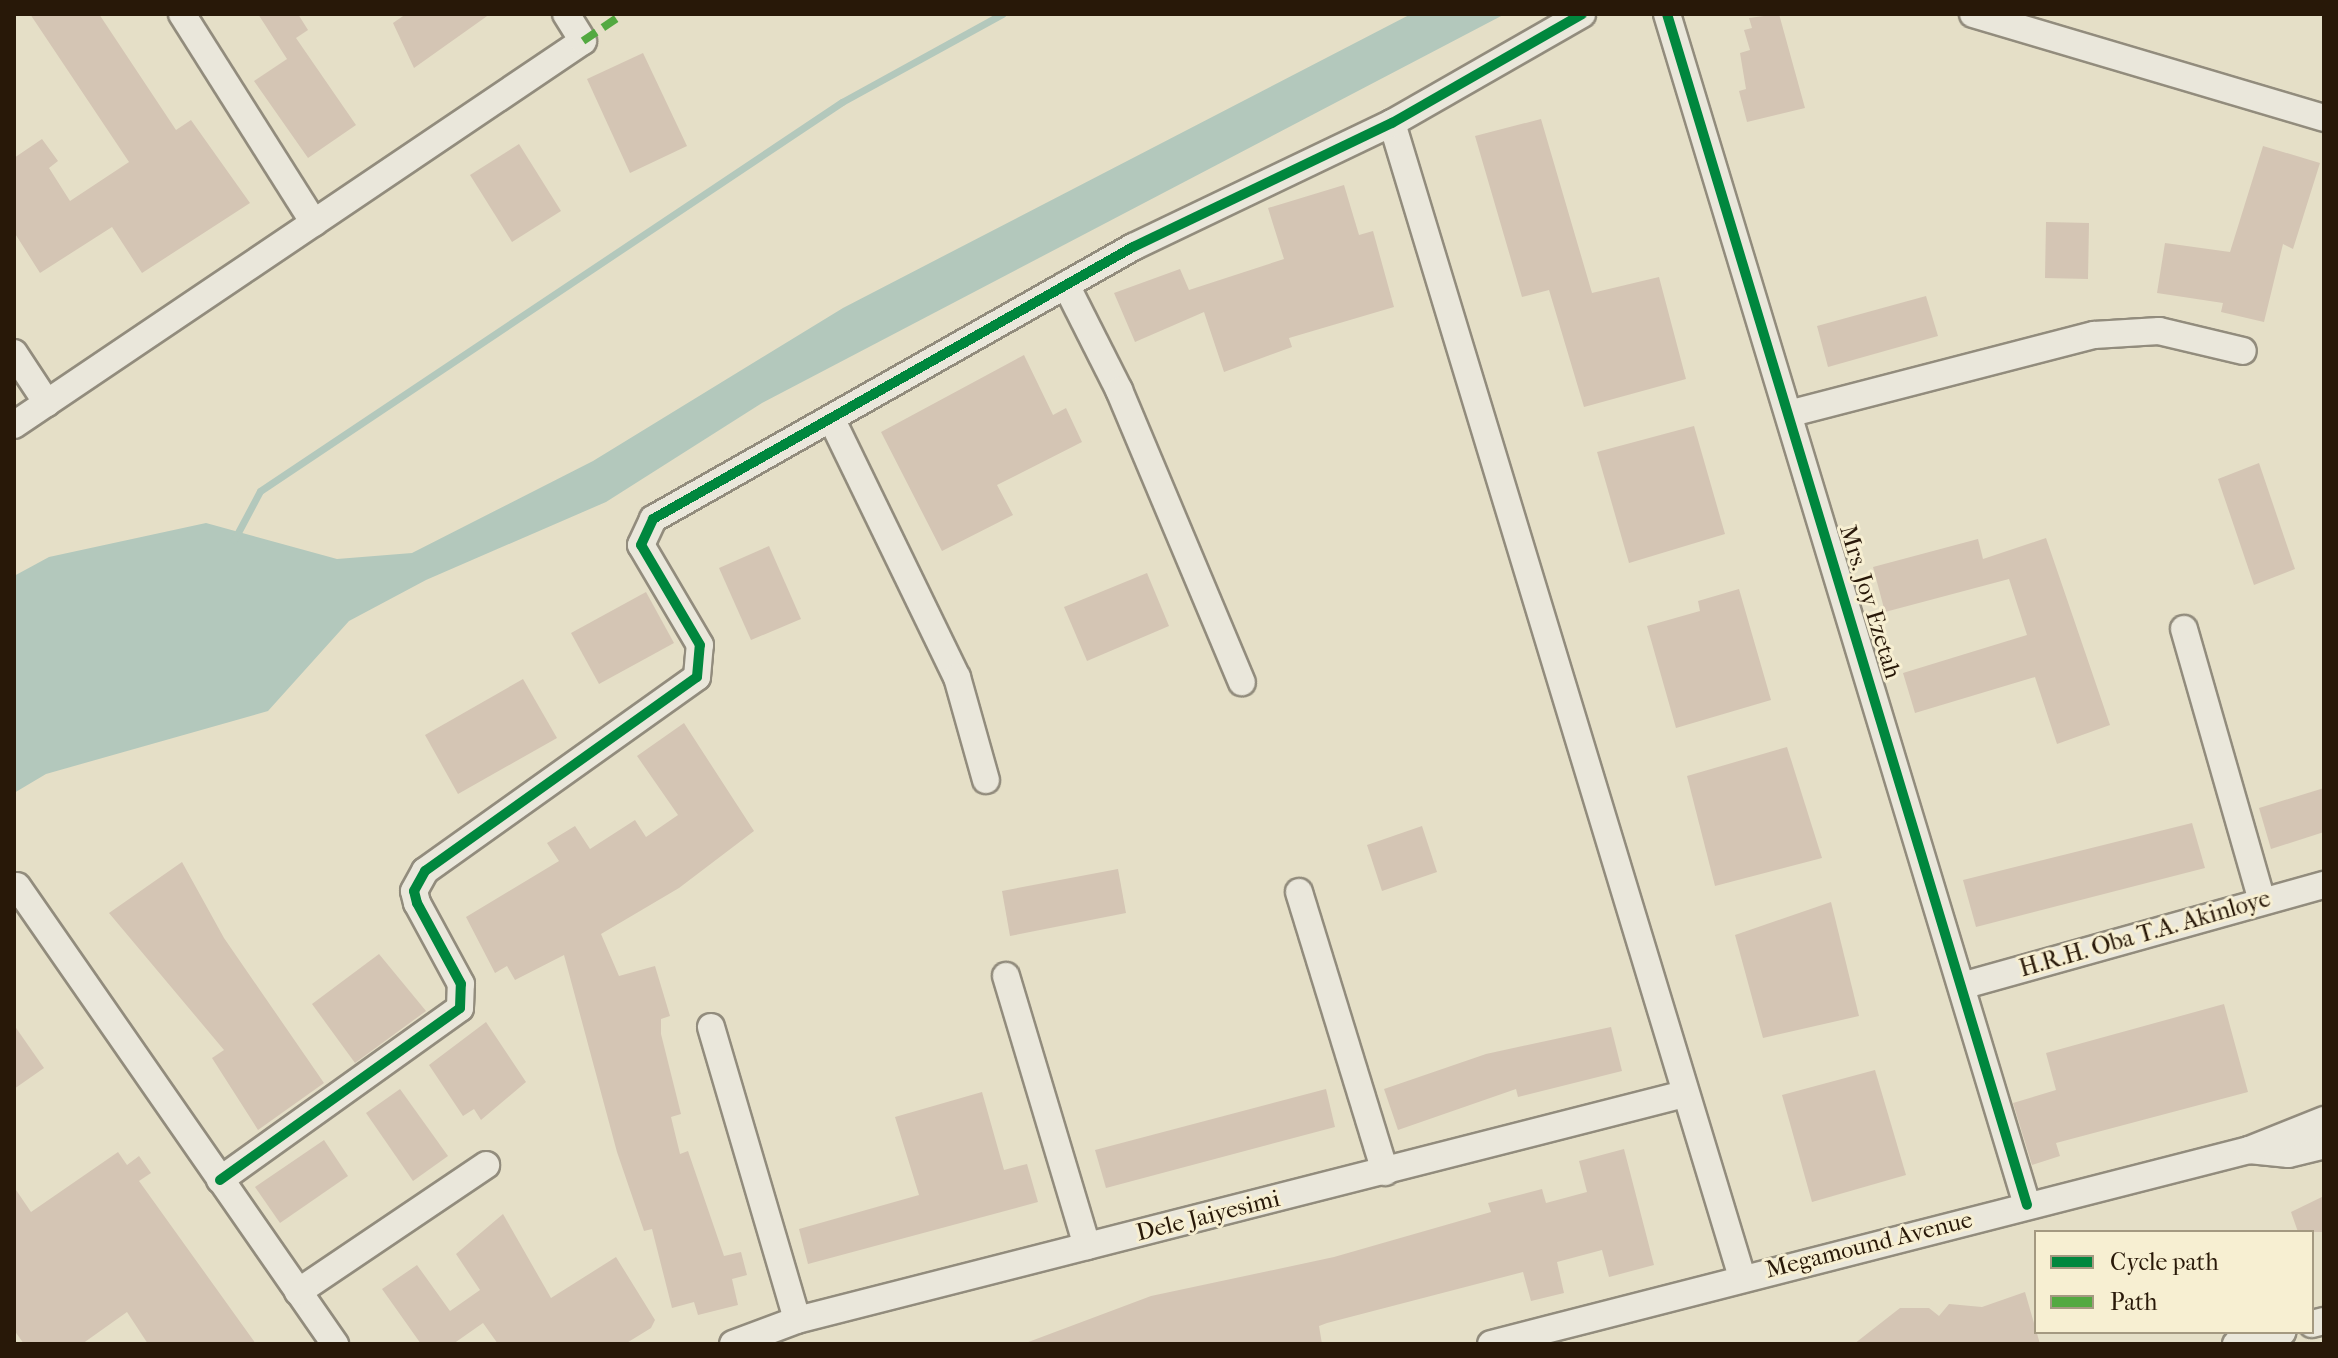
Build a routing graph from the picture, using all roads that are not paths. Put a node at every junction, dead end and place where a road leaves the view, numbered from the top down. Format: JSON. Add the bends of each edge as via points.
{"nodes":[{"id":1,"x":182,"y":14,"type":"edge"},
{"id":2,"x":566,"y":14,"type":"edge"},
{"id":3,"x":1582,"y":14,"type":"edge"},
{"id":4,"x":1667,"y":14,"type":"edge"},
{"id":5,"x":1973,"y":14,"type":"edge"},
{"id":6,"x":2324,"y":118,"type":"edge"},
{"id":7,"x":1392,"y":123,"type":"junction"},
{"id":8,"x":314,"y":223,"type":"junction"},
{"id":9,"x":1066,"y":285,"type":"junction"},
{"id":10,"x":2243,"y":351,"type":"dead end"},
{"id":11,"x":14,"y":353,"type":"edge"},
{"id":12,"x":47,"y":403,"type":"junction"},
{"id":13,"x":1792,"y":413,"type":"junction"},
{"id":14,"x":832,"y":420,"type":"junction"},
{"id":15,"x":14,"y":425,"type":"edge"},
{"id":16,"x":2184,"y":629,"type":"dead end"},
{"id":17,"x":1242,"y":682,"type":"dead end"},
{"id":18,"x":986,"y":780,"type":"dead end"},
{"id":19,"x":2324,"y":885,"type":"edge"},
{"id":20,"x":17,"y":886,"type":"dead end"},
{"id":21,"x":1299,"y":892,"type":"dead end"},
{"id":22,"x":2262,"y":901,"type":"junction"},
{"id":23,"x":1006,"y":976,"type":"dead end"},
{"id":24,"x":1965,"y":985,"type":"junction"},
{"id":25,"x":711,"y":1027,"type":"dead end"},
{"id":26,"x":1684,"y":1094,"type":"junction"},
{"id":27,"x":2324,"y":1120,"type":"edge"},
{"id":28,"x":2324,"y":1145,"type":"edge"},
{"id":29,"x":2249,"y":1150,"type":"junction"},
{"id":30,"x":486,"y":1165,"type":"dead end"},
{"id":31,"x":1385,"y":1172,"type":"junction"},
{"id":32,"x":220,"y":1180,"type":"junction"},
{"id":33,"x":2027,"y":1205,"type":"junction"},
{"id":34,"x":1087,"y":1246,"type":"junction"},
{"id":35,"x":1742,"y":1277,"type":"junction"},
{"id":36,"x":298,"y":1292,"type":"junction"},
{"id":37,"x":797,"y":1320,"type":"junction"},
{"id":38,"x":2274,"y":1334,"type":"edge"},
{"id":39,"x":335,"y":1344,"type":"edge"},
{"id":40,"x":733,"y":1344,"type":"edge"},
{"id":41,"x":1491,"y":1344,"type":"edge"},
{"id":42,"x":2236,"y":1344,"type":"edge"}],
"edges":[{"from":1,"to":8,"type":"street"},
{"from":2,"to":8,"type":"street","via":[[583,41]]},
{"from":3,"to":7,"type":"street"},
{"from":4,"to":13,"type":"street","name":"Mrs. Joy Ezetah"},
{"from":5,"to":6,"type":"street"},
{"from":7,"to":9,"type":"street","via":[[1265,178]]},
{"from":7,"to":26,"type":"street"},
{"from":8,"to":12,"type":"street"},
{"from":9,"to":14,"type":"street"},
{"from":9,"to":17,"type":"street","via":[[1119,390]]},
{"from":10,"to":13,"type":"street","via":[[2159,331],[2094,335]]},
{"from":11,"to":12,"type":"street"},
{"from":12,"to":15,"type":"street"},
{"from":13,"to":24,"type":"street","name":"Mrs. Joy Ezetah"},
{"from":14,"to":18,"type":"street","via":[[957,677]]},
{"from":14,"to":32,"type":"street","via":[[644,527],[641,545],[700,645],[697,677],[425,871],[414,891],[417,903],[461,984],[460,1008]]},
{"from":16,"to":22,"type":"street"},
{"from":19,"to":22,"type":"street","name":"H.R.H. Oba T.A. Akinloye"},
{"from":20,"to":32,"type":"street"},
{"from":21,"to":31,"type":"street"},
{"from":22,"to":24,"type":"street","name":"H.R.H. Oba T.A. Akinloye"},
{"from":23,"to":34,"type":"street"},
{"from":24,"to":33,"type":"street","name":"Mrs. Joy Ezetah"},
{"from":25,"to":37,"type":"street"},
{"from":26,"to":31,"type":"street","name":"Dele Jaiyesimi"},
{"from":26,"to":35,"type":"street"},
{"from":27,"to":29,"type":"street","name":"Megamound Avenue"},
{"from":28,"to":29,"type":"street","name":"Megamound Avenue","via":[[2289,1154]]},
{"from":29,"to":33,"type":"street","name":"Megamound Avenue"},
{"from":30,"to":36,"type":"street"},
{"from":31,"to":34,"type":"street","name":"Dele Jaiyesimi"},
{"from":32,"to":36,"type":"street"},
{"from":33,"to":35,"type":"street","name":"Megamound Avenue"},
{"from":34,"to":37,"type":"street","name":"Dele Jaiyesimi"},
{"from":35,"to":41,"type":"street","name":"Megamound Avenue"},
{"from":36,"to":39,"type":"street"},
{"from":37,"to":40,"type":"street","name":"Dele Jaiyesimi"},
{"from":38,"to":42,"type":"street"}]}
